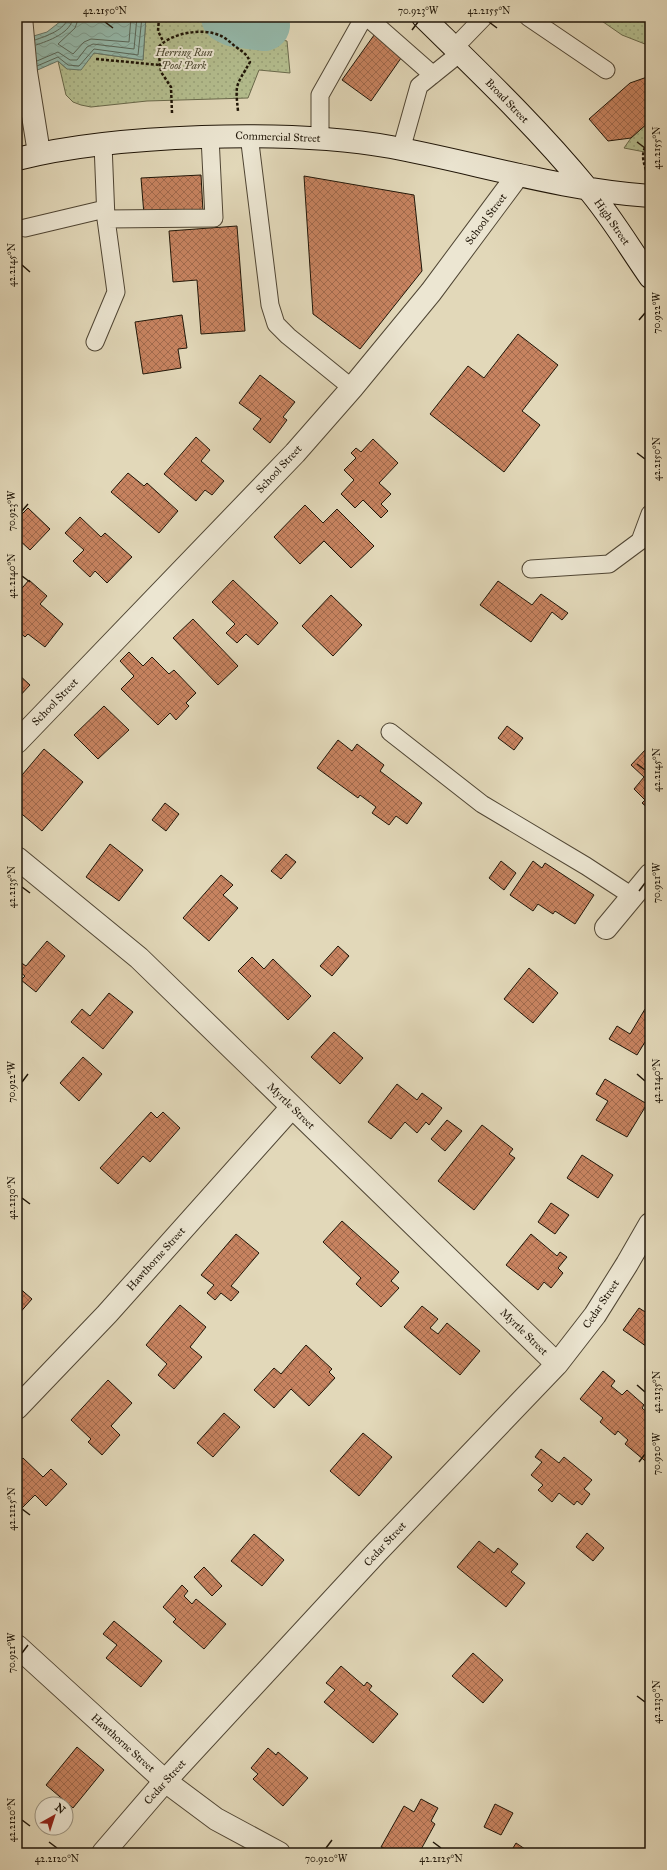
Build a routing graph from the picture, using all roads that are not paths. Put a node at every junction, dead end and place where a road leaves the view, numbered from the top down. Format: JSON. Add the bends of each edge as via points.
{"nodes":[{"id":1,"x":21,"y":17,"type":"edge"},
{"id":2,"x":366,"y":17,"type":"edge"},
{"id":3,"x":423,"y":17,"type":"edge"},
{"id":4,"x":484,"y":17,"type":"edge"},
{"id":5,"x":528,"y":17,"type":"edge"},
{"id":6,"x":457,"y":50,"type":"junction"},
{"id":7,"x":606,"y":70,"type":"dead end"},
{"id":8,"x":433,"y":75,"type":"junction"},
{"id":9,"x":245,"y":135,"type":"junction"},
{"id":10,"x":210,"y":137,"type":"junction"},
{"id":11,"x":320,"y":138,"type":"junction"},
{"id":12,"x":103,"y":144,"type":"junction"},
{"id":13,"x":401,"y":150,"type":"junction"},
{"id":14,"x":39,"y":153,"type":"junction"},
{"id":15,"x":17,"y":159,"type":"edge"},
{"id":16,"x":518,"y":175,"type":"junction"},
{"id":17,"x":649,"y":185,"type":"edge"},
{"id":18,"x":588,"y":188,"type":"junction"},
{"id":19,"x":106,"y":214,"type":"junction"},
{"id":20,"x":25,"y":228,"type":"dead end"},
{"id":21,"x":650,"y":277,"type":"edge"},
{"id":22,"x":95,"y":342,"type":"dead end"},
{"id":23,"x":352,"y":388,"type":"junction"},
{"id":24,"x":650,"y":514,"type":"edge"},
{"id":25,"x":531,"y":569,"type":"dead end"},
{"id":26,"x":390,"y":732,"type":"dead end"},
{"id":27,"x":17,"y":742,"type":"edge"},
{"id":28,"x":17,"y":858,"type":"edge"},
{"id":29,"x":650,"y":875,"type":"edge"},
{"id":30,"x":632,"y":896,"type":"junction"},
{"id":31,"x":606,"y":928,"type":"dead end"},
{"id":32,"x":292,"y":1107,"type":"junction"},
{"id":33,"x":650,"y":1224,"type":"edge"},
{"id":34,"x":557,"y":1364,"type":"junction"},
{"id":35,"x":17,"y":1408,"type":"edge"},
{"id":36,"x":17,"y":1646,"type":"edge"},
{"id":37,"x":165,"y":1781,"type":"junction"},
{"id":38,"x":103,"y":1853,"type":"edge"},
{"id":39,"x":279,"y":1853,"type":"edge"}],
"edges":[{"from":1,"to":14,"type":"street"},
{"from":2,"to":8,"type":"lane"},
{"from":2,"to":11,"type":"lane","via":[[320,95]]},
{"from":3,"to":6,"type":"street","name":"Broad Street"},
{"from":4,"to":6,"type":"lane"},
{"from":5,"to":7,"type":"lane"},
{"from":6,"to":8,"type":"lane"},
{"from":6,"to":18,"type":"street","name":"Broad Street"},
{"from":8,"to":13,"type":"lane","via":[[419,86]]},
{"from":9,"to":10,"type":"street","name":"Commercial Street"},
{"from":9,"to":11,"type":"street","name":"Commercial Street"},
{"from":9,"to":23,"type":"lane","via":[[270,306],[276,324]]},
{"from":10,"to":12,"type":"street","name":"Commercial Street","via":[[143,139]]},
{"from":10,"to":19,"type":"lane","via":[[214,218]]},
{"from":11,"to":13,"type":"street","name":"Commercial Street"},
{"from":12,"to":14,"type":"street","name":"Commercial Street"},
{"from":12,"to":19,"type":"lane"},
{"from":13,"to":16,"type":"street","name":"Commercial Street"},
{"from":14,"to":15,"type":"street","name":"Commercial Street"},
{"from":16,"to":18,"type":"street","name":"Commercial Street"},
{"from":16,"to":23,"type":"street","name":"School Street","via":[[431,292]]},
{"from":17,"to":18,"type":"street","name":"Commercial Street"},
{"from":18,"to":21,"type":"street","name":"High Street"},
{"from":19,"to":20,"type":"lane"},
{"from":19,"to":22,"type":"lane","via":[[116,292]]},
{"from":23,"to":27,"type":"street","name":"School Street","via":[[289,459]]},
{"from":24,"to":25,"type":"lane","via":[[640,541],[609,564]]},
{"from":26,"to":30,"type":"lane","via":[[482,804]]},
{"from":28,"to":32,"type":"street","name":"Myrtle Street","via":[[139,958]]},
{"from":29,"to":30,"type":"street"},
{"from":30,"to":31,"type":"street"},
{"from":32,"to":34,"type":"street","name":"Myrtle Street"},
{"from":32,"to":35,"type":"street","name":"Hawthorne Street","via":[[107,1314]]},
{"from":33,"to":34,"type":"street","name":"Cedar Street","via":[[595,1315]]},
{"from":34,"to":37,"type":"street","name":"Cedar Street","via":[[376,1553]]},
{"from":36,"to":37,"type":"street","name":"Hawthorne Street"},
{"from":37,"to":38,"type":"street","name":"Cedar Street"},
{"from":37,"to":39,"type":"street","name":"Hawthorne Street","via":[[216,1819]]}]}
